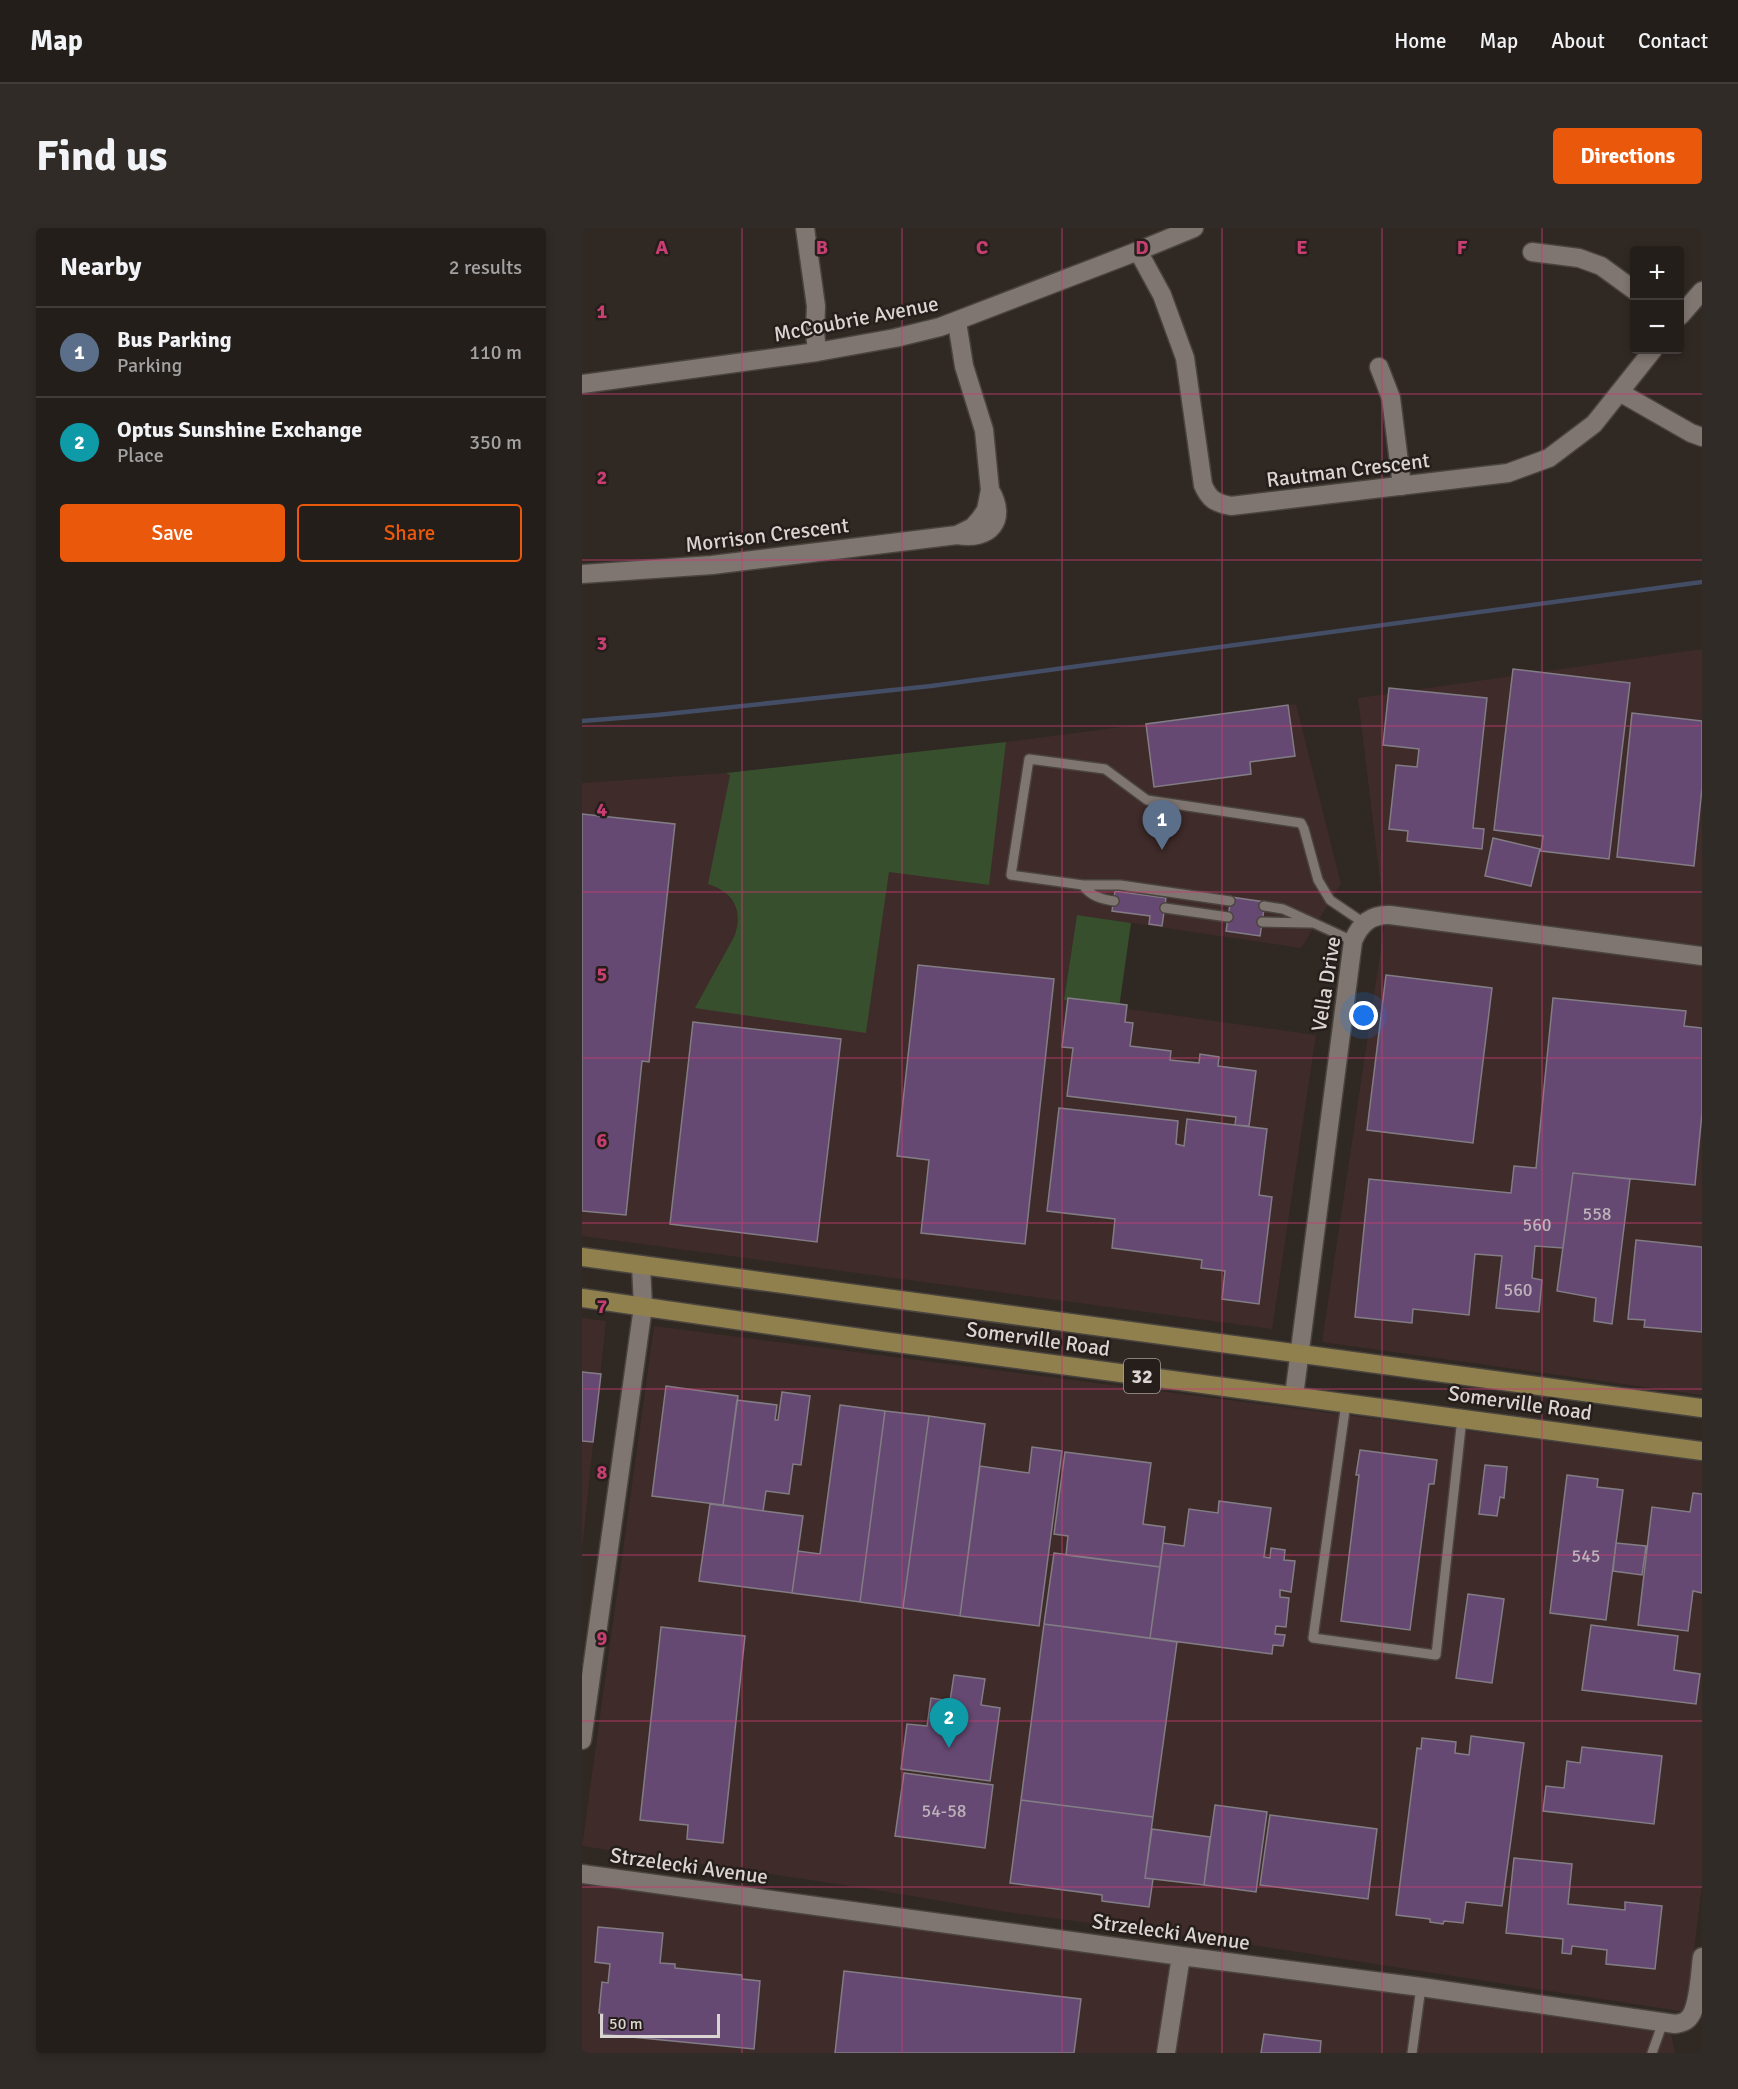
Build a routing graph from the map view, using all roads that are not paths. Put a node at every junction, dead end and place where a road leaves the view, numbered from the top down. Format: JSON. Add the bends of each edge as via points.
{"nodes":[{"id":1,"x":805,"y":228,"type":"edge"},
{"id":2,"x":1194,"y":228,"type":"edge"},
{"id":3,"x":1144,"y":249,"type":"junction"},
{"id":4,"x":1532,"y":252,"type":"dead end"},
{"id":5,"x":1630,"y":286,"type":"edge"},
{"id":6,"x":1702,"y":291,"type":"edge"},
{"id":7,"x":1684,"y":311,"type":"edge"},
{"id":8,"x":948,"y":324,"type":"junction"},
{"id":9,"x":824,"y":351,"type":"junction"},
{"id":10,"x":1650,"y":354,"type":"edge"},
{"id":11,"x":1379,"y":367,"type":"dead end"},
{"id":12,"x":582,"y":384,"type":"edge"},
{"id":13,"x":1621,"y":393,"type":"junction"},
{"id":14,"x":1702,"y":437,"type":"edge"},
{"id":15,"x":1402,"y":486,"type":"junction"},
{"id":16,"x":582,"y":574,"type":"edge"},
{"id":17,"x":1083,"y":885,"type":"junction"},
{"id":18,"x":1114,"y":901,"type":"dead end"},
{"id":19,"x":1230,"y":901,"type":"dead end"},
{"id":20,"x":1264,"y":906,"type":"dead end"},
{"id":21,"x":1165,"y":908,"type":"dead end"},
{"id":22,"x":1228,"y":917,"type":"dead end"},
{"id":23,"x":1262,"y":922,"type":"dead end"},
{"id":24,"x":1364,"y":923,"type":"junction"},
{"id":25,"x":1316,"y":924,"type":"junction"},
{"id":26,"x":1353,"y":941,"type":"junction"},
{"id":27,"x":1702,"y":956,"type":"edge"},
{"id":28,"x":582,"y":1257,"type":"edge"},
{"id":29,"x":641,"y":1265,"type":"junction"},
{"id":30,"x":582,"y":1298,"type":"edge"},
{"id":31,"x":643,"y":1307,"type":"junction"},
{"id":32,"x":1300,"y":1354,"type":"junction"},
{"id":33,"x":1294,"y":1396,"type":"junction"},
{"id":34,"x":1346,"y":1403,"type":"junction"},
{"id":35,"x":1702,"y":1408,"type":"edge"},
{"id":36,"x":1462,"y":1418,"type":"junction"},
{"id":37,"x":1702,"y":1451,"type":"edge"},
{"id":38,"x":582,"y":1740,"type":"edge"},
{"id":39,"x":582,"y":1874,"type":"edge"},
{"id":40,"x":1181,"y":1956,"type":"junction"},
{"id":41,"x":1702,"y":1957,"type":"edge"},
{"id":42,"x":1421,"y":1987,"type":"junction"},
{"id":43,"x":1663,"y":2022,"type":"junction"},
{"id":44,"x":1166,"y":2053,"type":"edge"},
{"id":45,"x":1412,"y":2053,"type":"edge"},
{"id":46,"x":1652,"y":2053,"type":"edge"}],
"edges":[{"from":1,"to":9,"type":"street"},
{"from":2,"to":3,"type":"street","name":"McCoubrie Avenue"},
{"from":3,"to":8,"type":"street","name":"McCoubrie Avenue"},
{"from":3,"to":15,"type":"street","name":"Rautman Crescent","via":[[1185,358],[1208,497],[1231,506]]},
{"from":4,"to":5,"type":"street","via":[[1579,258],[1601,266]]},
{"from":6,"to":7,"type":"street"},
{"from":8,"to":9,"type":"street","name":"McCoubrie Avenue"},
{"from":8,"to":16,"type":"street","name":"Morrison Crescent","via":[[984,430],[990,490],[996,499],[992,528],[983,535],[712,565]]},
{"from":9,"to":12,"type":"street","name":"McCoubrie Avenue"},
{"from":10,"to":13,"type":"street","name":"Rautman Crescent"},
{"from":11,"to":15,"type":"street","via":[[1391,398]]},
{"from":13,"to":14,"type":"street"},
{"from":13,"to":15,"type":"street","name":"Rautman Crescent","via":[[1594,424],[1549,458],[1508,473]]},
{"from":17,"to":18,"type":"lane","via":[[1095,896]]},
{"from":17,"to":19,"type":"lane","via":[[1120,885]]},
{"from":17,"to":24,"type":"lane","via":[[1011,875],[1029,759],[1105,770],[1147,800],[1301,823],[1318,880],[1330,900]]},
{"from":20,"to":25,"type":"lane","via":[[1283,909]]},
{"from":21,"to":22,"type":"lane"},
{"from":23,"to":25,"type":"lane"},
{"from":24,"to":26,"type":"street","name":"Vella Drive"},
{"from":24,"to":27,"type":"street","name":"Vella Drive","via":[[1377,915],[1390,915]]},
{"from":25,"to":26,"type":"lane"},
{"from":26,"to":32,"type":"street","name":"Vella Drive"},
{"from":28,"to":29,"type":"main road","name":"Somerville Road","number":"32"},
{"from":29,"to":31,"type":"street"},
{"from":29,"to":32,"type":"main road","name":"Somerville Road","number":"32"},
{"from":30,"to":31,"type":"main road","name":"Somerville Road","number":"32"},
{"from":31,"to":33,"type":"main road","name":"Somerville Road","number":"32"},
{"from":31,"to":38,"type":"street"},
{"from":32,"to":33,"type":"street","name":"Vella Drive"},
{"from":32,"to":35,"type":"main road","name":"Somerville Road","number":"32"},
{"from":33,"to":34,"type":"main road","name":"Somerville Road","number":"32"},
{"from":34,"to":36,"type":"main road","name":"Somerville Road","number":"32"},
{"from":34,"to":36,"type":"lane","via":[[1313,1638],[1436,1655]]},
{"from":36,"to":37,"type":"main road","name":"Somerville Road","number":"32"},
{"from":39,"to":40,"type":"street","name":"Strzelecki Avenue"},
{"from":40,"to":42,"type":"street","name":"Strzelecki Avenue"},
{"from":40,"to":44,"type":"street"},
{"from":41,"to":43,"type":"street","name":"Strzelecki Avenue","via":[[1690,2017],[1683,2023]]},
{"from":42,"to":43,"type":"street","name":"Strzelecki Avenue"},
{"from":42,"to":45,"type":"lane"},
{"from":43,"to":46,"type":"lane"}]}
